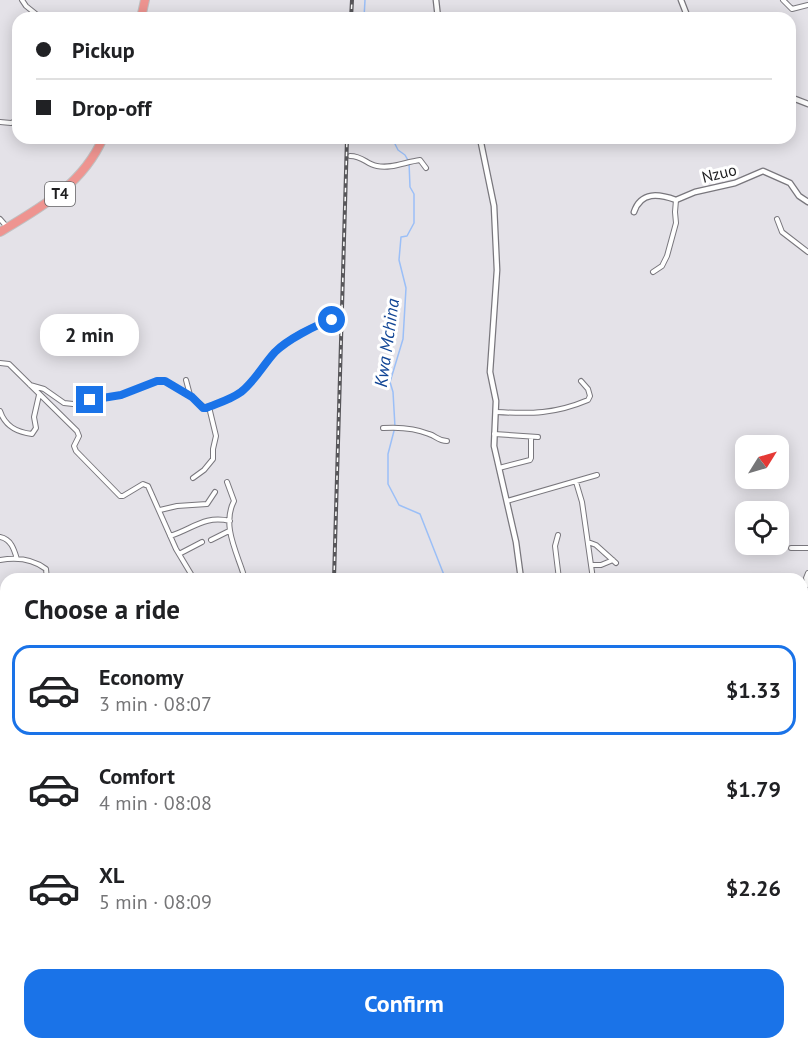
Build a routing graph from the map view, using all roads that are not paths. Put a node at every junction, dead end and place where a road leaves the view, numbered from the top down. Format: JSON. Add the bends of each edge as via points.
{"nodes":[{"id":1,"x":22,"y":0,"type":"edge"},
{"id":2,"x":783,"y":0,"type":"edge"},
{"id":3,"x":808,"y":5,"type":"edge"},
{"id":4,"x":34,"y":12,"type":"edge"},
{"id":5,"x":101,"y":144,"type":"edge"},
{"id":6,"x":481,"y":144,"type":"edge"},
{"id":7,"x":350,"y":156,"type":"dead end"},
{"id":8,"x":426,"y":168,"type":"dead end"},
{"id":9,"x":676,"y":200,"type":"junction"},
{"id":10,"x":808,"y":202,"type":"edge"},
{"id":11,"x":634,"y":212,"type":"dead end"},
{"id":12,"x":0,"y":219,"type":"edge"},
{"id":13,"x":777,"y":219,"type":"dead end"},
{"id":14,"x":4,"y":230,"type":"edge"},
{"id":15,"x":808,"y":252,"type":"edge"},
{"id":16,"x":652,"y":272,"type":"dead end"},
{"id":17,"x":336,"y":320,"type":"dead end"},
{"id":18,"x":0,"y":363,"type":"edge"},
{"id":19,"x":186,"y":380,"type":"dead end"},
{"id":20,"x":581,"y":381,"type":"dead end"},
{"id":21,"x":30,"y":385,"type":"junction"},
{"id":22,"x":39,"y":395,"type":"junction"},
{"id":23,"x":190,"y":396,"type":"junction"},
{"id":24,"x":210,"y":407,"type":"junction"},
{"id":25,"x":0,"y":411,"type":"edge"},
{"id":26,"x":496,"y":412,"type":"junction"},
{"id":27,"x":383,"y":428,"type":"dead end"},
{"id":28,"x":495,"y":434,"type":"junction"},
{"id":29,"x":531,"y":437,"type":"junction"},
{"id":30,"x":538,"y":438,"type":"dead end"},
{"id":31,"x":447,"y":441,"type":"dead end"},
{"id":32,"x":499,"y":468,"type":"junction"},
{"id":33,"x":597,"y":475,"type":"dead end"},
{"id":34,"x":193,"y":478,"type":"dead end"},
{"id":35,"x":227,"y":482,"type":"dead end"},
{"id":36,"x":576,"y":482,"type":"junction"},
{"id":37,"x":215,"y":492,"type":"dead end"},
{"id":38,"x":507,"y":501,"type":"junction"},
{"id":39,"x":160,"y":510,"type":"junction"},
{"id":40,"x":230,"y":521,"type":"junction"},
{"id":41,"x":230,"y":531,"type":"junction"},
{"id":42,"x":558,"y":535,"type":"dead end"},
{"id":43,"x":170,"y":536,"type":"junction"},
{"id":44,"x":0,"y":537,"type":"edge"},
{"id":45,"x":212,"y":540,"type":"dead end"},
{"id":46,"x":202,"y":542,"type":"dead end"},
{"id":47,"x":588,"y":542,"type":"junction"},
{"id":48,"x":791,"y":548,"type":"dead end"},
{"id":49,"x":808,"y":548,"type":"edge"},
{"id":50,"x":179,"y":554,"type":"junction"},
{"id":51,"x":18,"y":559,"type":"junction"},
{"id":52,"x":0,"y":560,"type":"edge"},
{"id":53,"x":591,"y":565,"type":"junction"},
{"id":54,"x":47,"y":573,"type":"edge"},
{"id":55,"x":190,"y":573,"type":"edge"},
{"id":56,"x":243,"y":573,"type":"edge"},
{"id":57,"x":520,"y":573,"type":"edge"},
{"id":58,"x":558,"y":573,"type":"edge"},
{"id":59,"x":592,"y":573,"type":"edge"}],
"edges":[{"from":1,"to":4,"type":"street"},
{"from":2,"to":3,"type":"street","via":[[792,9]]},
{"from":5,"to":14,"type":"highway","number":"T4","via":[[69,188]]},
{"from":6,"to":26,"type":"street","via":[[494,206],[496,281],[489,372]]},
{"from":7,"to":8,"type":"street","via":[[392,167],[420,160]]},
{"from":9,"to":10,"type":"street","name":"Nzuo","via":[[763,171],[790,183]]},
{"from":9,"to":11,"type":"street","name":"Nzuo","via":[[646,196]]},
{"from":9,"to":16,"type":"street","via":[[676,223],[665,260]]},
{"from":12,"to":14,"type":"street"},
{"from":13,"to":15,"type":"street","via":[[782,232]]},
{"from":17,"to":24,"type":"street","via":[[286,342],[242,391]]},
{"from":18,"to":21,"type":"street","via":[[9,364]]},
{"from":19,"to":23,"type":"street"},
{"from":20,"to":26,"type":"street","via":[[590,396],[580,403],[534,414]]},
{"from":21,"to":22,"type":"street"},
{"from":21,"to":23,"type":"street","via":[[69,404],[121,395],[159,381],[168,382]]},
{"from":22,"to":25,"type":"street","via":[[32,434],[9,426]]},
{"from":22,"to":39,"type":"street","via":[[79,433],[74,446],[77,452],[120,496],[145,484]]},
{"from":23,"to":24,"type":"street","via":[[203,408]]},
{"from":24,"to":34,"type":"street","via":[[216,436],[213,459]]},
{"from":26,"to":28,"type":"street"},
{"from":27,"to":31,"type":"street","via":[[418,431]]},
{"from":28,"to":29,"type":"street"},
{"from":28,"to":32,"type":"street"},
{"from":29,"to":30,"type":"street"},
{"from":29,"to":32,"type":"street","via":[[530,460]]},
{"from":32,"to":38,"type":"street"},
{"from":33,"to":36,"type":"street"},
{"from":35,"to":40,"type":"street","via":[[234,501]]},
{"from":36,"to":38,"type":"street"},
{"from":36,"to":47,"type":"street"},
{"from":37,"to":39,"type":"street","via":[[207,504]]},
{"from":38,"to":57,"type":"street"},
{"from":39,"to":43,"type":"street"},
{"from":40,"to":41,"type":"street"},
{"from":40,"to":43,"type":"street","via":[[205,520]]},
{"from":41,"to":45,"type":"street"},
{"from":41,"to":56,"type":"street"},
{"from":42,"to":58,"type":"street","via":[[555,546]]},
{"from":43,"to":50,"type":"street"},
{"from":44,"to":51,"type":"street","via":[[10,543]]},
{"from":46,"to":50,"type":"street"},
{"from":47,"to":53,"type":"street"},
{"from":47,"to":53,"type":"street","via":[[615,561]]},
{"from":48,"to":49,"type":"street"},
{"from":50,"to":55,"type":"street"},
{"from":51,"to":52,"type":"street"},
{"from":51,"to":54,"type":"street","via":[[32,561]]},
{"from":53,"to":59,"type":"street"}]}
